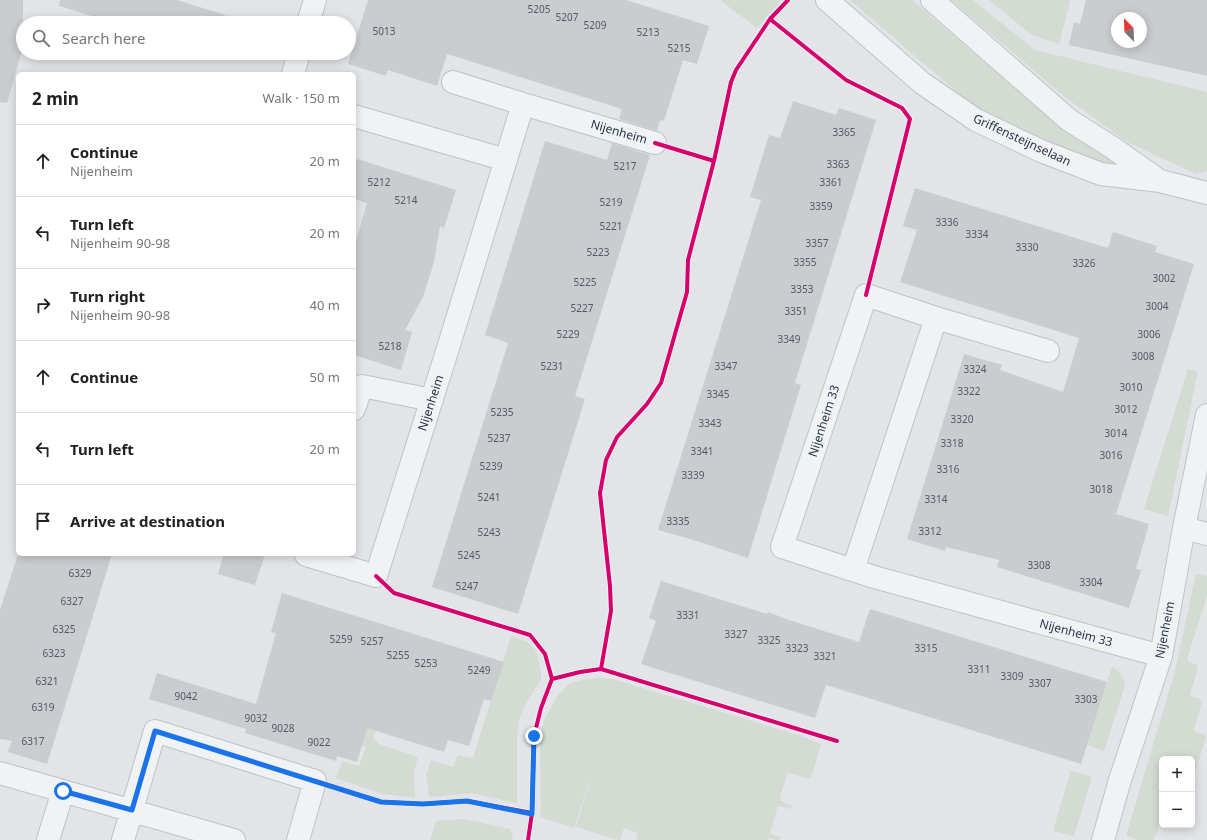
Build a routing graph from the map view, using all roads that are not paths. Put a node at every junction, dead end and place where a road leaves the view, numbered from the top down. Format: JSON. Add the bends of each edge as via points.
{"nodes":[{"id":1,"x":315,"y":0,"type":"edge"},
{"id":2,"x":827,"y":0,"type":"edge"},
{"id":3,"x":932,"y":0,"type":"edge"},
{"id":4,"x":310,"y":16,"type":"edge"},
{"id":5,"x":297,"y":60,"type":"edge"},
{"id":6,"x":294,"y":72,"type":"edge"},
{"id":7,"x":452,"y":82,"type":"dead end"},
{"id":8,"x":523,"y":104,"type":"junction"},
{"id":9,"x":356,"y":117,"type":"edge"},
{"id":10,"x":655,"y":143,"type":"dead end"},
{"id":11,"x":506,"y":160,"type":"junction"},
{"id":12,"x":1160,"y":181,"type":"junction"},
{"id":13,"x":1207,"y":193,"type":"edge"},
{"id":14,"x":936,"y":318,"type":"junction"},
{"id":15,"x":1048,"y":351,"type":"dead end"},
{"id":16,"x":432,"y":400,"type":"junction"},
{"id":17,"x":356,"y":404,"type":"edge"},
{"id":18,"x":1207,"y":415,"type":"edge"},
{"id":19,"x":1184,"y":528,"type":"junction"},
{"id":20,"x":1207,"y":534,"type":"edge"},
{"id":21,"x":310,"y":556,"type":"edge"},
{"id":22,"x":853,"y":570,"type":"junction"},
{"id":23,"x":1161,"y":656,"type":"junction"},
{"id":24,"x":0,"y":773,"type":"edge"},
{"id":25,"x":63,"y":791,"type":"junction"},
{"id":26,"x":132,"y":810,"type":"junction"},
{"id":27,"x":48,"y":840,"type":"edge"},
{"id":28,"x":123,"y":840,"type":"edge"},
{"id":29,"x":234,"y":840,"type":"edge"},
{"id":30,"x":298,"y":840,"type":"edge"},
{"id":31,"x":1103,"y":840,"type":"edge"}],
"edges":[{"from":1,"to":4,"type":"street"},
{"from":2,"to":12,"type":"street","name":"Griffensteijnselaan","via":[[922,83],[976,120],[1040,151],[1101,174]]},
{"from":3,"to":12,"type":"street","name":"Griffensteijnselaan","via":[[1069,120]]},
{"from":5,"to":6,"type":"street"},
{"from":7,"to":8,"type":"street","name":"Nijenheim"},
{"from":8,"to":10,"type":"street","name":"Nijenheim"},
{"from":8,"to":11,"type":"street","name":"Nijenheim"},
{"from":9,"to":11,"type":"street"},
{"from":11,"to":16,"type":"street","name":"Nijenheim"},
{"from":12,"to":13,"type":"street","name":"Griffensteijnselaan"},
{"from":14,"to":15,"type":"street","name":"Nijenheim 33"},
{"from":14,"to":22,"type":"street"},
{"from":14,"to":22,"type":"street","name":"Nijenheim 33","via":[[866,295],[789,525],[782,547]]},
{"from":16,"to":17,"type":"street","via":[[362,386]]},
{"from":16,"to":21,"type":"street","name":"Nijenheim","via":[[376,576]]},
{"from":18,"to":19,"type":"street","name":"Nijenheim"},
{"from":19,"to":20,"type":"street"},
{"from":19,"to":23,"type":"street","name":"Nijenheim"},
{"from":22,"to":23,"type":"street","name":"Nijenheim 33"},
{"from":23,"to":31,"type":"street","name":"Nijenheim"},
{"from":24,"to":25,"type":"street"},
{"from":25,"to":26,"type":"street"},
{"from":25,"to":27,"type":"street"},
{"from":26,"to":28,"type":"street"},
{"from":26,"to":29,"type":"street"},
{"from":26,"to":30,"type":"street","via":[[155,731],[315,781]]}]}
